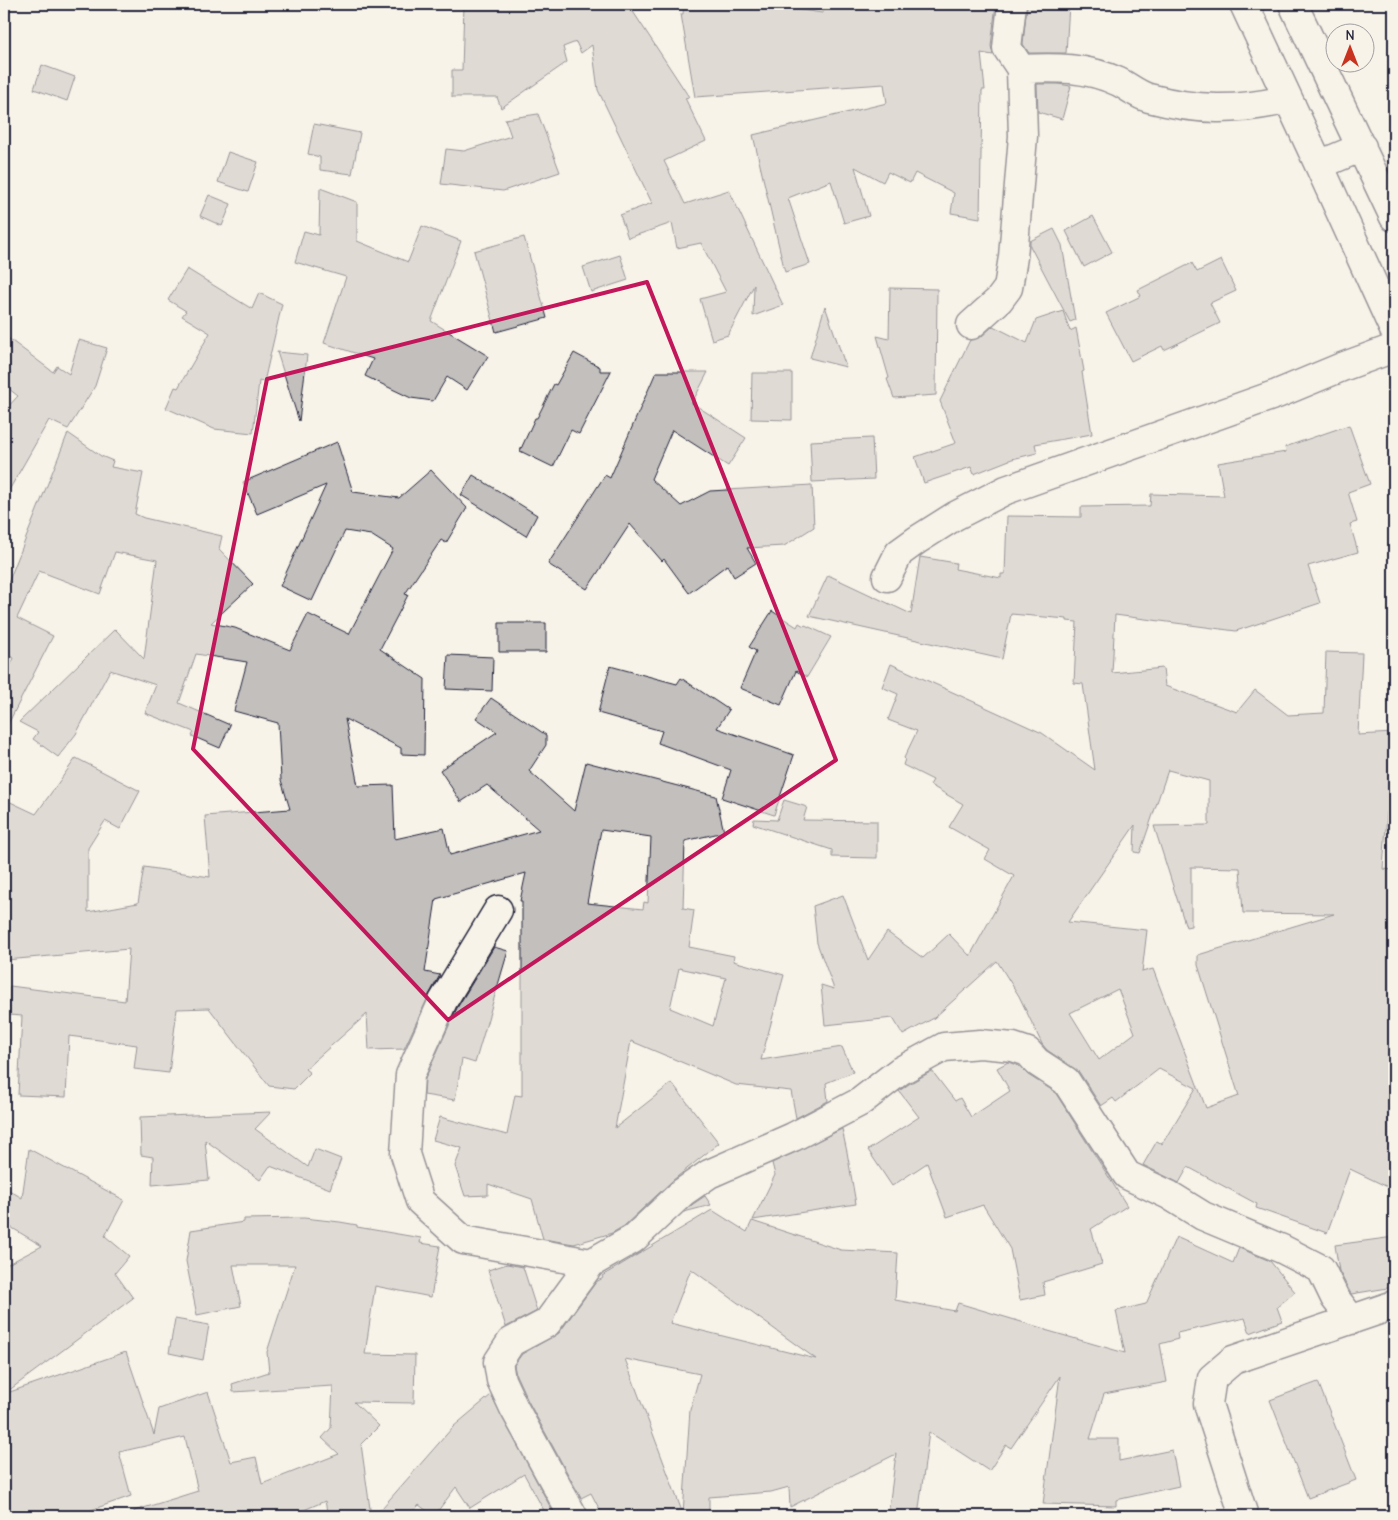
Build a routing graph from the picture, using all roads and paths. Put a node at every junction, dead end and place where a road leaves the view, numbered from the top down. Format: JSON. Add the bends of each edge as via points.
{"nodes":[{"id":1,"x":1012,"y":4,"type":"edge"},
{"id":2,"x":1244,"y":4,"type":"edge"},
{"id":3,"x":1293,"y":4,"type":"edge"},
{"id":4,"x":1021,"y":69,"type":"junction"},
{"id":5,"x":1291,"y":105,"type":"junction"},
{"id":6,"x":1362,"y":147,"type":"junction"},
{"id":7,"x":1320,"y":165,"type":"junction"},
{"id":8,"x":1394,"y":217,"type":"edge"},
{"id":9,"x":971,"y":325,"type":"dead end"},
{"id":10,"x":1394,"y":330,"type":"edge"},
{"id":11,"x":1394,"y":348,"type":"edge"},
{"id":12,"x":887,"y":577,"type":"dead end"},
{"id":13,"x":498,"y":910,"type":"dead end"},
{"id":14,"x":591,"y":1263,"type":"junction"},
{"id":15,"x":1394,"y":1306,"type":"edge"},
{"id":16,"x":1352,"y":1320,"type":"junction"},
{"id":17,"x":573,"y":1516,"type":"edge"},
{"id":18,"x":1244,"y":1516,"type":"edge"}],
"edges":[{"from":1,"to":4,"type":"street","via":[[1008,48]]},
{"from":2,"to":5,"type":"street"},
{"from":3,"to":6,"type":"street"},
{"from":4,"to":5,"type":"street","via":[[1074,68],[1119,82],[1146,97],[1193,107],[1249,107],[1285,100]]},
{"from":4,"to":9,"type":"street","via":[[1023,136],[1008,288]]},
{"from":5,"to":7,"type":"street"},
{"from":6,"to":7,"type":"street"},
{"from":6,"to":8,"type":"street"},
{"from":7,"to":10,"type":"street"},
{"from":11,"to":12,"type":"street","via":[[1277,394],[1006,490],[955,516],[899,553]]},
{"from":13,"to":14,"type":"street","via":[[443,1001],[410,1075],[405,1154],[420,1201],[463,1240]]},
{"from":14,"to":16,"type":"street","via":[[633,1239],[683,1192],[709,1174],[793,1137],[860,1102],[900,1071],[944,1047],[980,1044],[1028,1052],[1066,1081],[1127,1175],[1203,1216],[1321,1269],[1335,1298]]},
{"from":14,"to":17,"type":"street","via":[[547,1323],[510,1342],[498,1362],[500,1380]]},
{"from":15,"to":16,"type":"street"},
{"from":16,"to":18,"type":"street","via":[[1233,1360],[1212,1378],[1208,1404]]}]}
